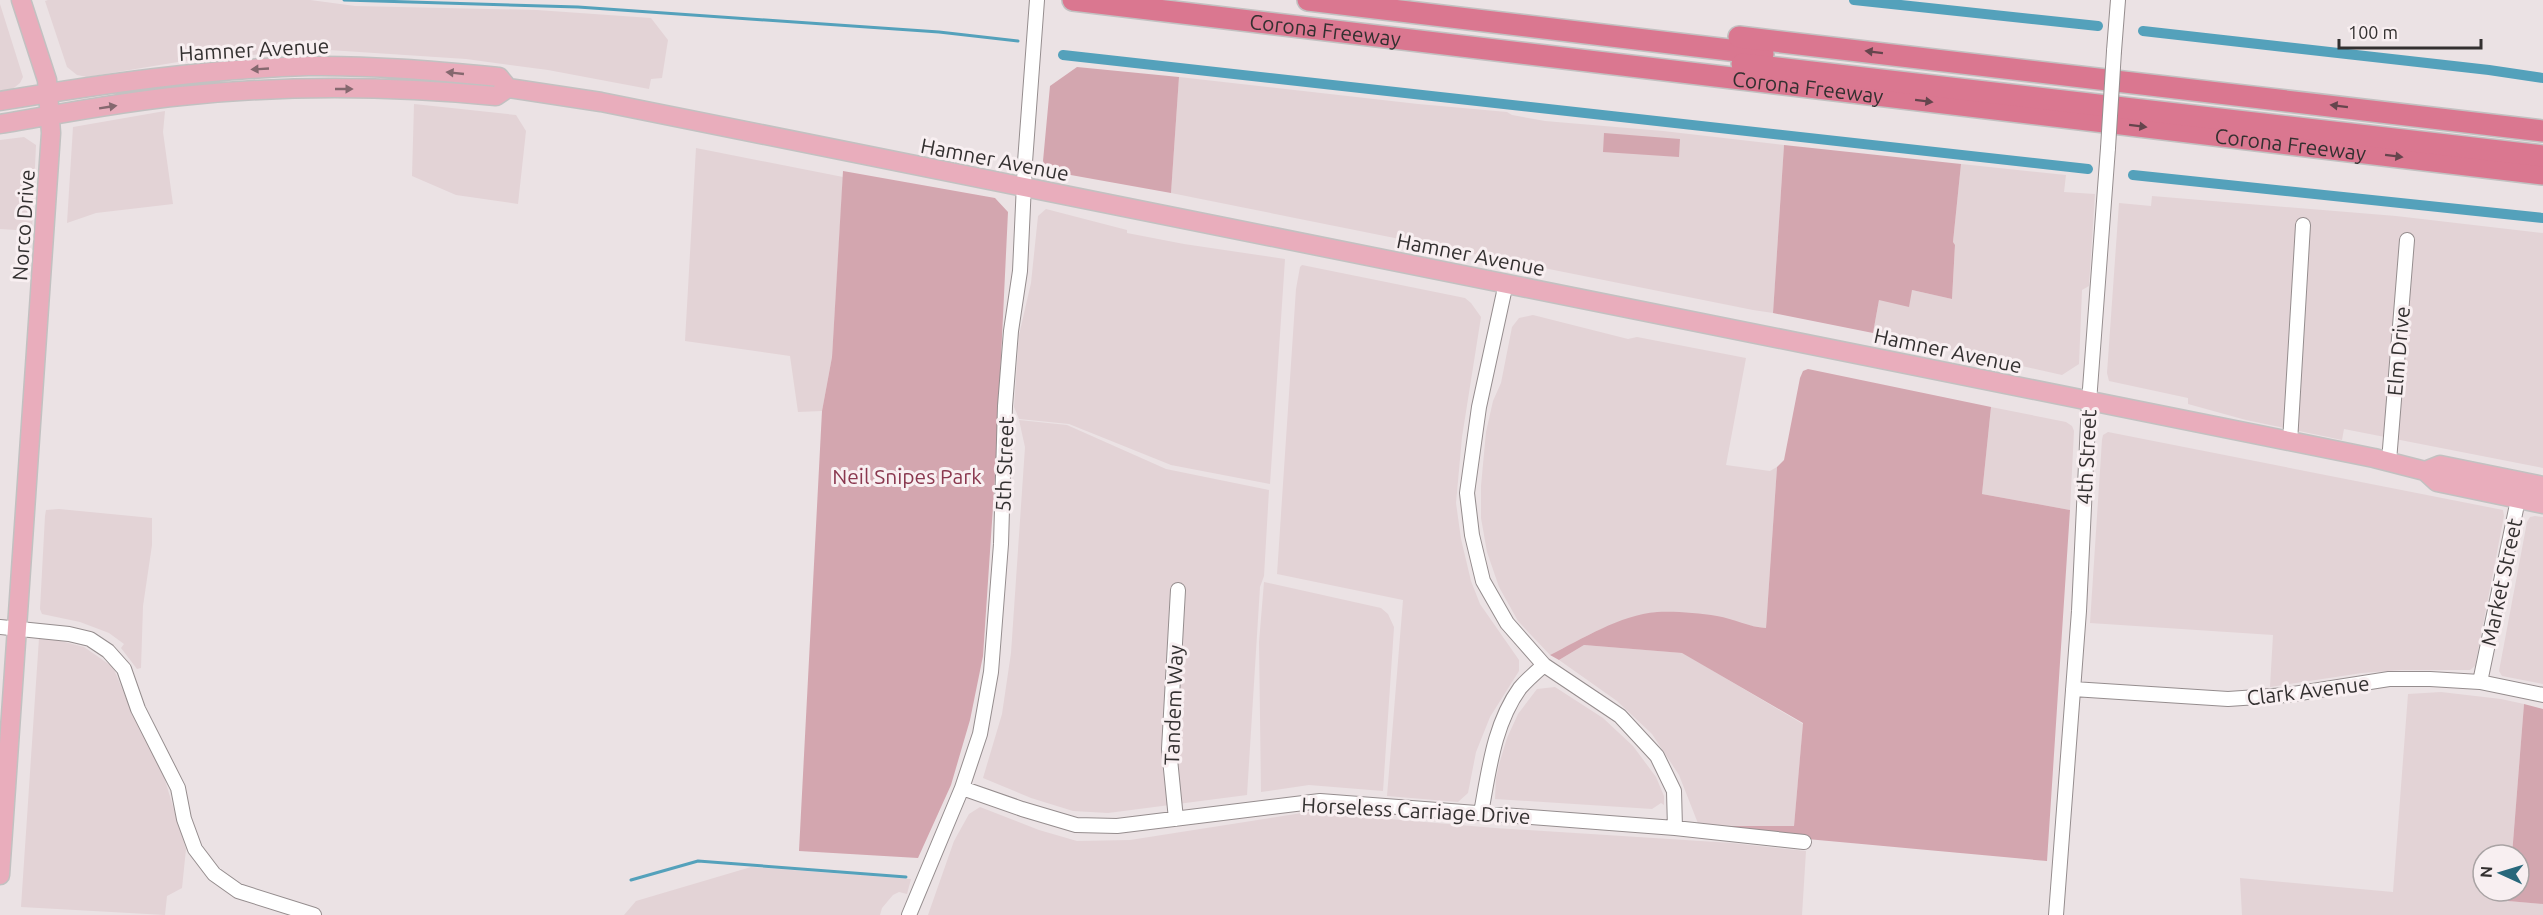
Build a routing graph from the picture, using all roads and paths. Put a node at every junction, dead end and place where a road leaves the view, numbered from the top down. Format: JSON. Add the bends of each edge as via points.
{"nodes":[{"id":1,"x":21,"y":0,"type":"edge"},
{"id":2,"x":1037,"y":0,"type":"edge"},
{"id":3,"x":1073,"y":0,"type":"edge"},
{"id":4,"x":1184,"y":0,"type":"edge"},
{"id":5,"x":1308,"y":0,"type":"edge"},
{"id":6,"x":1432,"y":0,"type":"edge"},
{"id":7,"x":2118,"y":0,"type":"edge"},
{"id":8,"x":1677,"y":30,"type":"junction"},
{"id":9,"x":1584,"y":39,"type":"junction"},
{"id":10,"x":1672,"y":69,"type":"junction"},
{"id":11,"x":222,"y":71,"type":"junction"},
{"id":12,"x":508,"y":88,"type":"junction"},
{"id":13,"x":49,"y":94,"type":"junction"},
{"id":14,"x":180,"y":96,"type":"junction"},
{"id":15,"x":0,"y":101,"type":"edge"},
{"id":16,"x":51,"y":116,"type":"junction"},
{"id":17,"x":0,"y":124,"type":"edge"},
{"id":18,"x":2543,"y":131,"type":"edge"},
{"id":19,"x":2543,"y":146,"type":"edge"},
{"id":20,"x":2543,"y":156,"type":"edge"},
{"id":21,"x":2543,"y":174,"type":"edge"},
{"id":22,"x":1024,"y":188,"type":"junction"},
{"id":23,"x":2303,"y":225,"type":"dead end"},
{"id":24,"x":2407,"y":240,"type":"dead end"},
{"id":25,"x":1506,"y":284,"type":"junction"},
{"id":26,"x":2089,"y":402,"type":"junction"},
{"id":27,"x":2290,"y":442,"type":"junction"},
{"id":28,"x":2389,"y":462,"type":"junction"},
{"id":29,"x":2543,"y":486,"type":"edge"},
{"id":30,"x":2520,"y":490,"type":"junction"},
{"id":31,"x":2543,"y":504,"type":"edge"},
{"id":32,"x":1178,"y":590,"type":"dead end"},
{"id":33,"x":9,"y":628,"type":"edge"},
{"id":34,"x":1544,"y":665,"type":"junction"},
{"id":35,"x":2480,"y":682,"type":"junction"},
{"id":36,"x":2073,"y":689,"type":"junction"},
{"id":37,"x":2543,"y":694,"type":"edge"},
{"id":38,"x":962,"y":788,"type":"junction"},
{"id":39,"x":1481,"y":813,"type":"junction"},
{"id":40,"x":1176,"y":819,"type":"junction"},
{"id":41,"x":1675,"y":828,"type":"junction"},
{"id":42,"x":1804,"y":842,"type":"dead end"},
{"id":43,"x":1,"y":843,"type":"edge"},
{"id":44,"x":0,"y":875,"type":"edge"},
{"id":45,"x":314,"y":915,"type":"edge"},
{"id":46,"x":909,"y":915,"type":"edge"},
{"id":47,"x":2055,"y":915,"type":"edge"}],
"edges":[{"from":1,"to":13,"type":"main road","name":"Norco Drive"},
{"from":2,"to":22,"type":"street","name":"5th Street"},
{"from":3,"to":10,"type":"highway","name":"Corona Freeway"},
{"from":4,"to":9,"type":"highway"},
{"from":5,"to":9,"type":"highway"},
{"from":6,"to":8,"type":"highway","name":"Corona Freeway"},
{"from":7,"to":26,"type":"street","name":"4th Street","bridge":true},
{"from":8,"to":9,"type":"highway"},
{"from":18,"to":8,"type":"highway","name":"Corona Freeway","one_way":true},
{"from":9,"to":10,"type":"highway"},
{"from":9,"to":19,"type":"highway"},
{"from":9,"to":20,"type":"highway"},
{"from":10,"to":21,"type":"highway","name":"Corona Freeway","one_way":true},
{"from":12,"to":11,"type":"main road","name":"Hamner Avenue","one_way":true,"via":[[499,77],[423,70],[308,66]]},
{"from":11,"to":13,"type":"main road","name":"Hamner Avenue"},
{"from":11,"to":14,"type":"main road","via":[[219,82],[188,86]]},
{"from":14,"to":12,"type":"main road","name":"Hamner Avenue","one_way":true,"via":[[308,89],[422,89],[496,96]]},
{"from":12,"to":22,"type":"main road","name":"Hamner Avenue","via":[[601,102]]},
{"from":13,"to":15,"type":"main road","name":"Hamner Avenue"},
{"from":13,"to":16,"type":"main road","name":"Norco Drive"},
{"from":16,"to":14,"type":"main road","name":"Hamner Avenue","one_way":true},
{"from":16,"to":17,"type":"main road","name":"Hamner Avenue"},
{"from":16,"to":33,"type":"main road","name":"Norco Drive","via":[[46,217]]},
{"from":22,"to":25,"type":"main road","name":"Hamner Avenue"},
{"from":22,"to":38,"type":"street","name":"5th Street","via":[[1020,272],[1005,406],[1001,544],[991,672],[980,734]]},
{"from":23,"to":27,"type":"street"},
{"from":24,"to":28,"type":"street","name":"Elm Drive"},
{"from":25,"to":26,"type":"main road","name":"Hamner Avenue"},
{"from":25,"to":34,"type":"street","via":[[1479,407],[1467,493],[1483,581],[1507,623]]},
{"from":26,"to":27,"type":"main road","name":"Hamner Avenue"},
{"from":26,"to":36,"type":"street","name":"4th Street"},
{"from":27,"to":28,"type":"main road","name":"Hamner Avenue"},
{"from":28,"to":30,"type":"main road","name":"Hamner Avenue","via":[[2425,471],[2440,465]]},
{"from":29,"to":30,"type":"main road","name":"Hamner Avenue"},
{"from":30,"to":31,"type":"main road","name":"Hamner Avenue"},
{"from":30,"to":35,"type":"street","name":"Market Street"},
{"from":32,"to":40,"type":"street","name":"Tandem Way","via":[[1169,749]]},
{"from":33,"to":43,"type":"main road","name":"Norco Drive"},
{"from":33,"to":45,"type":"street","via":[[69,634],[90,639],[108,651],[124,669],[138,709],[178,789],[195,849],[214,874],[238,891]]},
{"from":34,"to":39,"type":"street","via":[[1521,688],[1502,721]]},
{"from":34,"to":41,"type":"street","via":[[1620,716],[1657,756],[1674,790]]},
{"from":35,"to":36,"type":"street","name":"Clark Avenue","via":[[2389,679],[2287,695],[2228,699]]},
{"from":35,"to":37,"type":"street","name":"Clark Avenue"},
{"from":36,"to":47,"type":"street","name":"4th Street"},
{"from":38,"to":40,"type":"street","name":"Horseless Carriage Drive","via":[[1076,825],[1117,826]]},
{"from":38,"to":46,"type":"street","name":"5th Street"},
{"from":39,"to":40,"type":"street","name":"Horseless Carriage Drive","via":[[1318,801]]},
{"from":39,"to":41,"type":"street","name":"Horseless Carriage Drive"},
{"from":41,"to":42,"type":"street","name":"Horseless Carriage Drive"},
{"from":43,"to":44,"type":"main road","name":"Norco Drive"}]}
